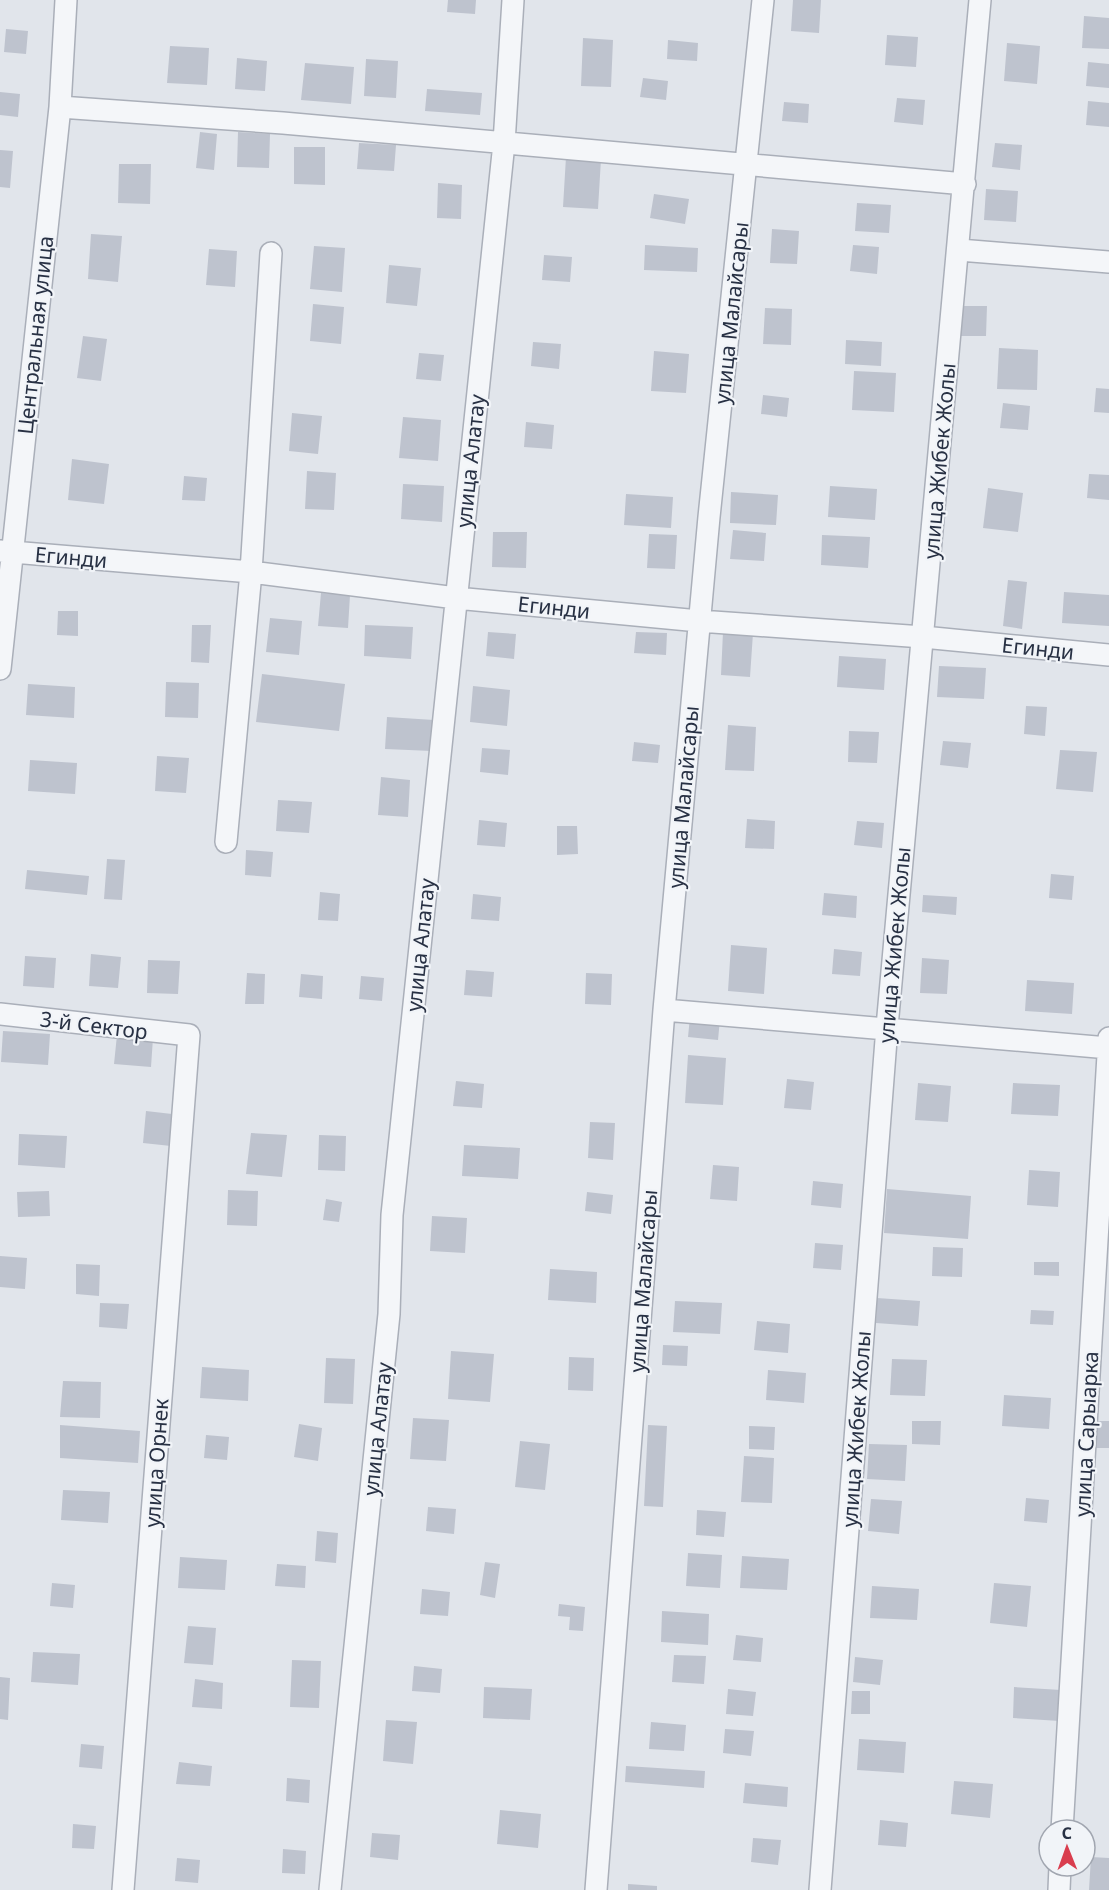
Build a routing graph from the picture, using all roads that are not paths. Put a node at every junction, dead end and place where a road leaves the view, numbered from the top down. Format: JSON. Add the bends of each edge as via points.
{"nodes":[{"id":1,"x":66,"y":0,"type":"edge"},
{"id":2,"x":513,"y":0,"type":"edge"},
{"id":3,"x":763,"y":0,"type":"edge"},
{"id":4,"x":980,"y":0,"type":"edge"},
{"id":5,"x":60,"y":107,"type":"junction"},
{"id":6,"x":504,"y":143,"type":"junction"},
{"id":7,"x":746,"y":164,"type":"junction"},
{"id":8,"x":965,"y":184,"type":"junction"},
{"id":9,"x":959,"y":250,"type":"junction"},
{"id":10,"x":271,"y":253,"type":"dead end"},
{"id":11,"x":1109,"y":262,"type":"edge"},
{"id":12,"x":6,"y":551,"type":"edge"},
{"id":13,"x":251,"y":572,"type":"junction"},
{"id":14,"x":456,"y":598,"type":"junction"},
{"id":15,"x":699,"y":621,"type":"junction"},
{"id":16,"x":923,"y":637,"type":"junction"},
{"id":17,"x":1109,"y":655,"type":"edge"},
{"id":18,"x":0,"y":669,"type":"edge"},
{"id":19,"x":226,"y":842,"type":"dead end"},
{"id":20,"x":664,"y":1010,"type":"junction"},
{"id":21,"x":0,"y":1014,"type":"edge"},
{"id":22,"x":887,"y":1027,"type":"junction"},
{"id":23,"x":189,"y":1035,"type":"joint"},
{"id":24,"x":1109,"y":1044,"type":"edge"},
{"id":25,"x":1100,"y":1348,"type":"edge"},
{"id":26,"x":1063,"y":1818,"type":"edge"},
{"id":27,"x":123,"y":1890,"type":"edge"},
{"id":28,"x":330,"y":1890,"type":"edge"},
{"id":29,"x":596,"y":1890,"type":"edge"},
{"id":30,"x":820,"y":1890,"type":"edge"}],
"edges":[{"from":1,"to":5,"type":"street","name":"Центральная улица"},
{"from":2,"to":6,"type":"street","name":"улица Алатау"},
{"from":3,"to":7,"type":"street","name":"улица Малайсары"},
{"from":4,"to":8,"type":"street","name":"улица Жибек Жолы"},
{"from":5,"to":6,"type":"street"},
{"from":5,"to":12,"type":"street","name":"Центральная улица"},
{"from":6,"to":7,"type":"street"},
{"from":6,"to":14,"type":"street","name":"улица Алатау"},
{"from":7,"to":8,"type":"street"},
{"from":7,"to":15,"type":"street","name":"улица Малайсары"},
{"from":8,"to":9,"type":"street","name":"улица Жибек Жолы"},
{"from":9,"to":11,"type":"street"},
{"from":9,"to":16,"type":"street","name":"улица Жибек Жолы"},
{"from":10,"to":13,"type":"street"},
{"from":12,"to":13,"type":"street","name":"Егинди"},
{"from":12,"to":18,"type":"street","name":"Центральная улица"},
{"from":13,"to":14,"type":"street","name":"Егинди"},
{"from":13,"to":19,"type":"street"},
{"from":14,"to":15,"type":"street","name":"Егинди"},
{"from":14,"to":28,"type":"street","name":"улица Алатау","via":[[392,1215],[389,1314]]},
{"from":15,"to":16,"type":"street","name":"Егинди"},
{"from":15,"to":20,"type":"street","name":"улица Малайсары"},
{"from":16,"to":17,"type":"street","name":"Егинди"},
{"from":16,"to":22,"type":"street","name":"улица Жибек Жолы"},
{"from":20,"to":22,"type":"street"},
{"from":20,"to":29,"type":"street","name":"улица Малайсары"},
{"from":21,"to":23,"type":"street","name":"3-й Сектор"},
{"from":22,"to":24,"type":"street","via":[[973,1038]]},
{"from":22,"to":30,"type":"street","name":"улица Жибек Жолы"},
{"from":23,"to":27,"type":"street","name":"улица Орнек"},
{"from":24,"to":25,"type":"street","name":"улица Сарыарка"},
{"from":25,"to":26,"type":"street","name":"улица Сарыарка"}]}
